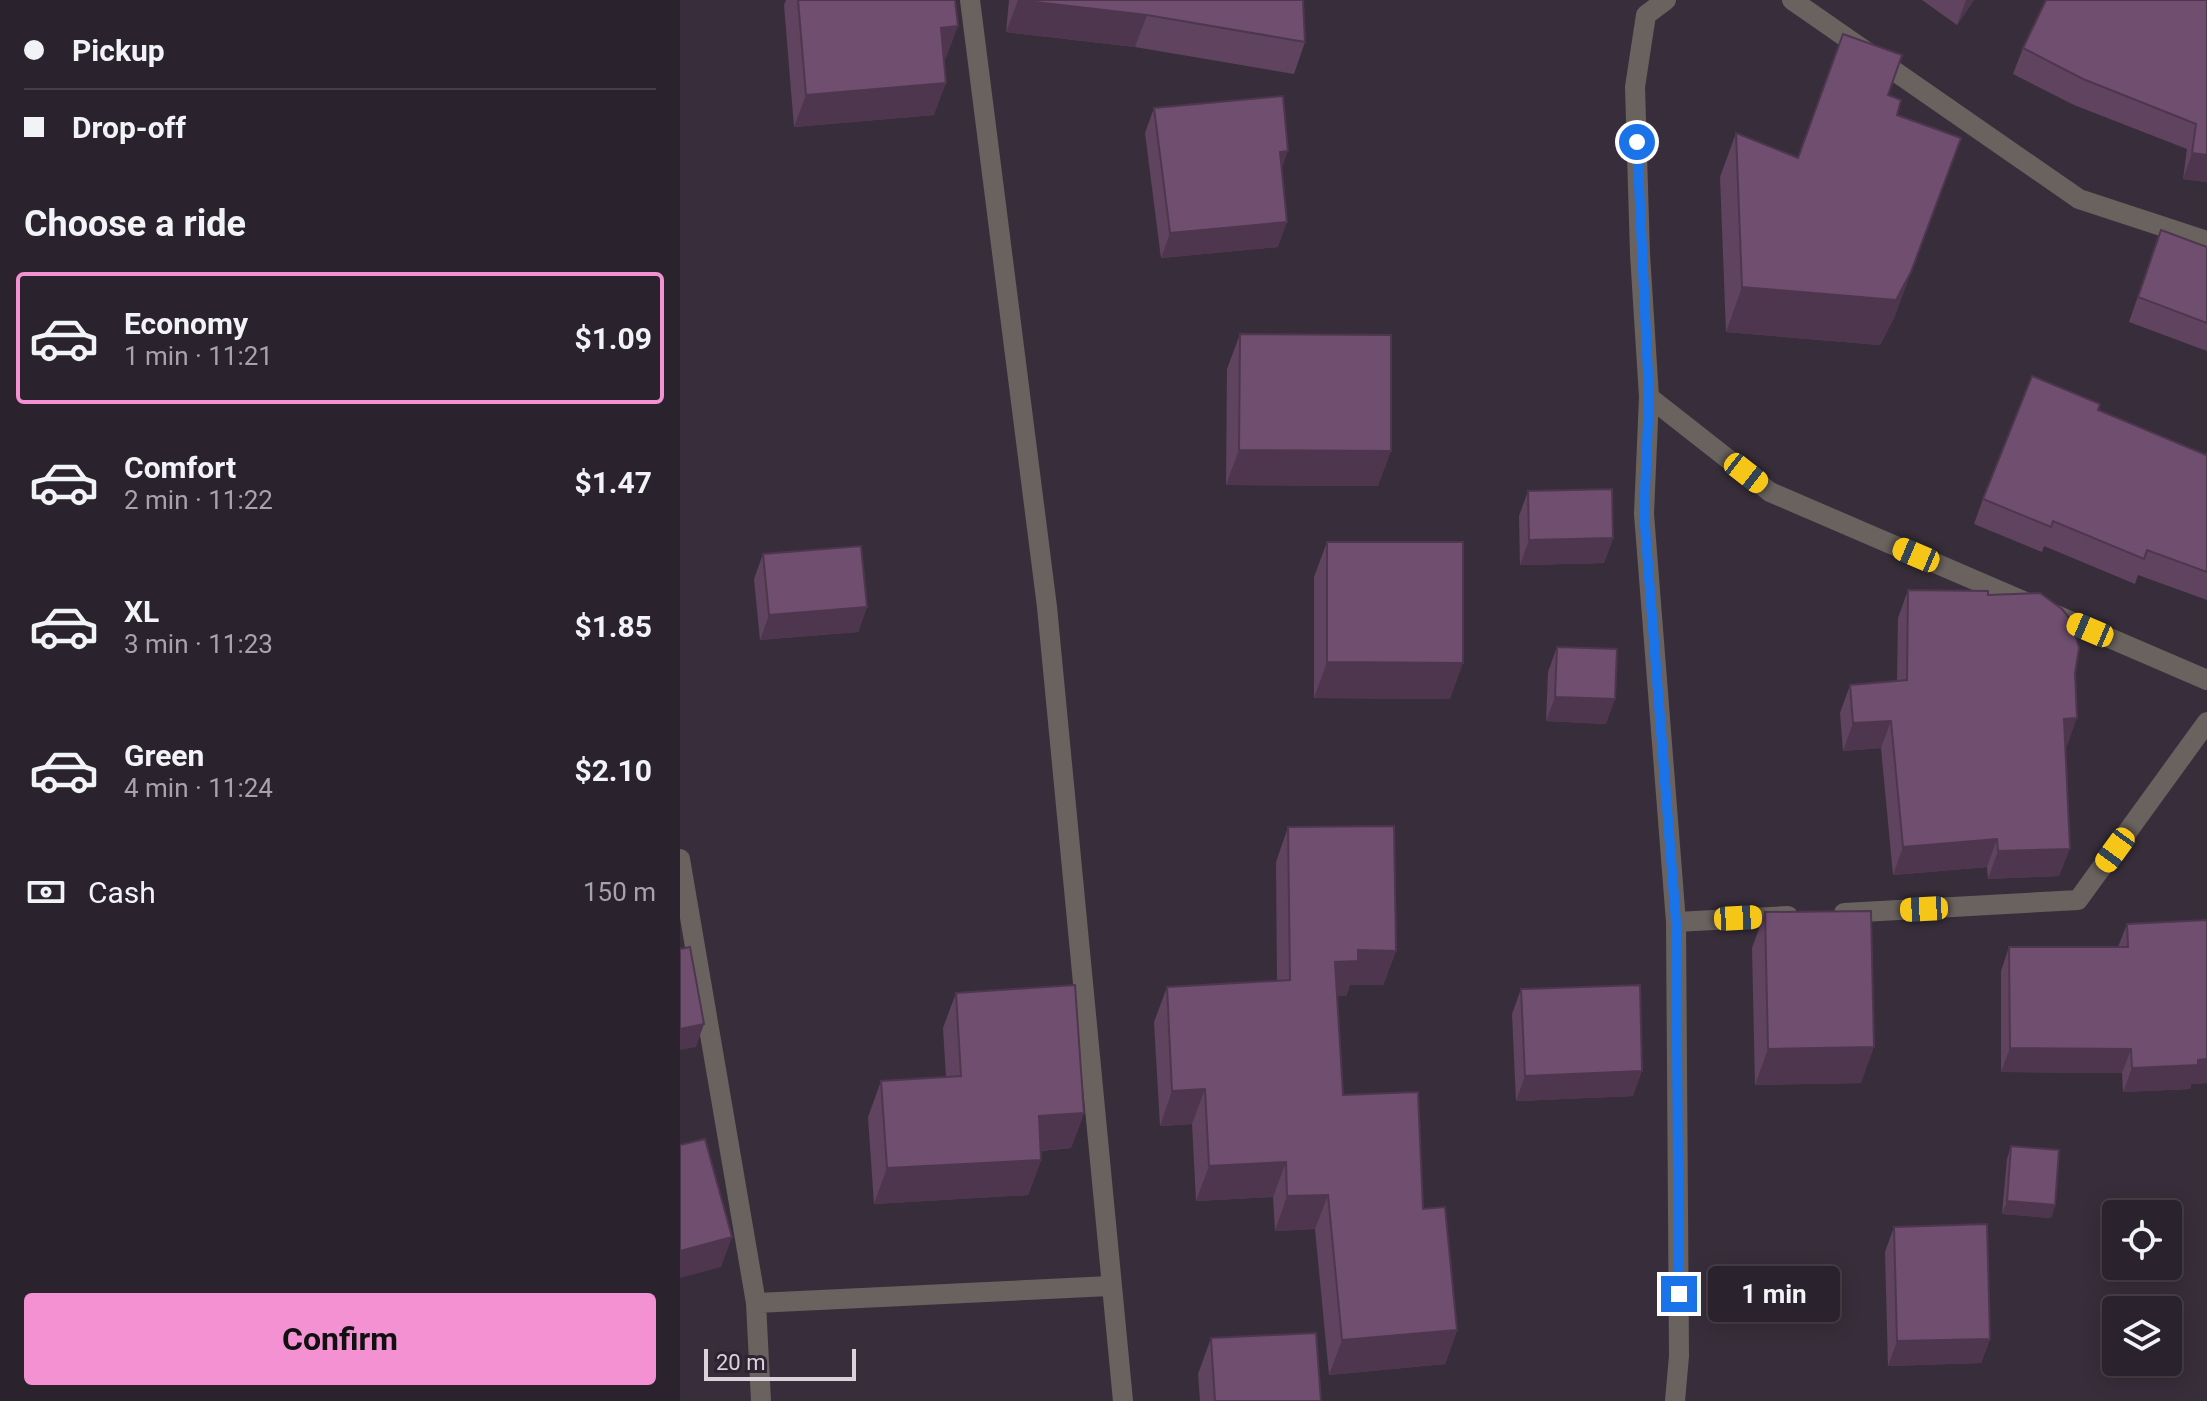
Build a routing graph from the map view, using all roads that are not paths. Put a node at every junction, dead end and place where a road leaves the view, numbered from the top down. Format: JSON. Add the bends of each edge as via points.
{"nodes":[{"id":1,"x":970,"y":0,"type":"edge"},
{"id":2,"x":1666,"y":0,"type":"edge"},
{"id":3,"x":1792,"y":0,"type":"edge"},
{"id":4,"x":2207,"y":241,"type":"edge"},
{"id":5,"x":1649,"y":397,"type":"junction"},
{"id":6,"x":2207,"y":680,"type":"edge"},
{"id":7,"x":2207,"y":722,"type":"edge"},
{"id":8,"x":680,"y":859,"type":"edge"},
{"id":9,"x":1676,"y":922,"type":"junction"},
{"id":10,"x":1110,"y":1286,"type":"junction"},
{"id":11,"x":756,"y":1303,"type":"junction"},
{"id":12,"x":761,"y":1401,"type":"edge"},
{"id":13,"x":1123,"y":1401,"type":"edge"},
{"id":14,"x":1675,"y":1401,"type":"edge"}],
"edges":[{"from":1,"to":10,"type":"street","via":[[1047,607]]},
{"from":2,"to":5,"type":"street","via":[[1646,15],[1635,87]]},
{"from":3,"to":4,"type":"street","via":[[2079,199]]},
{"from":5,"to":6,"type":"street","via":[[1770,492]]},
{"from":5,"to":9,"type":"street","via":[[1644,514]]},
{"from":7,"to":9,"type":"street","via":[[2078,900]]},
{"from":8,"to":11,"type":"street"},
{"from":9,"to":14,"type":"street"},
{"from":10,"to":11,"type":"street"},
{"from":10,"to":13,"type":"street"},
{"from":11,"to":12,"type":"street"}]}
